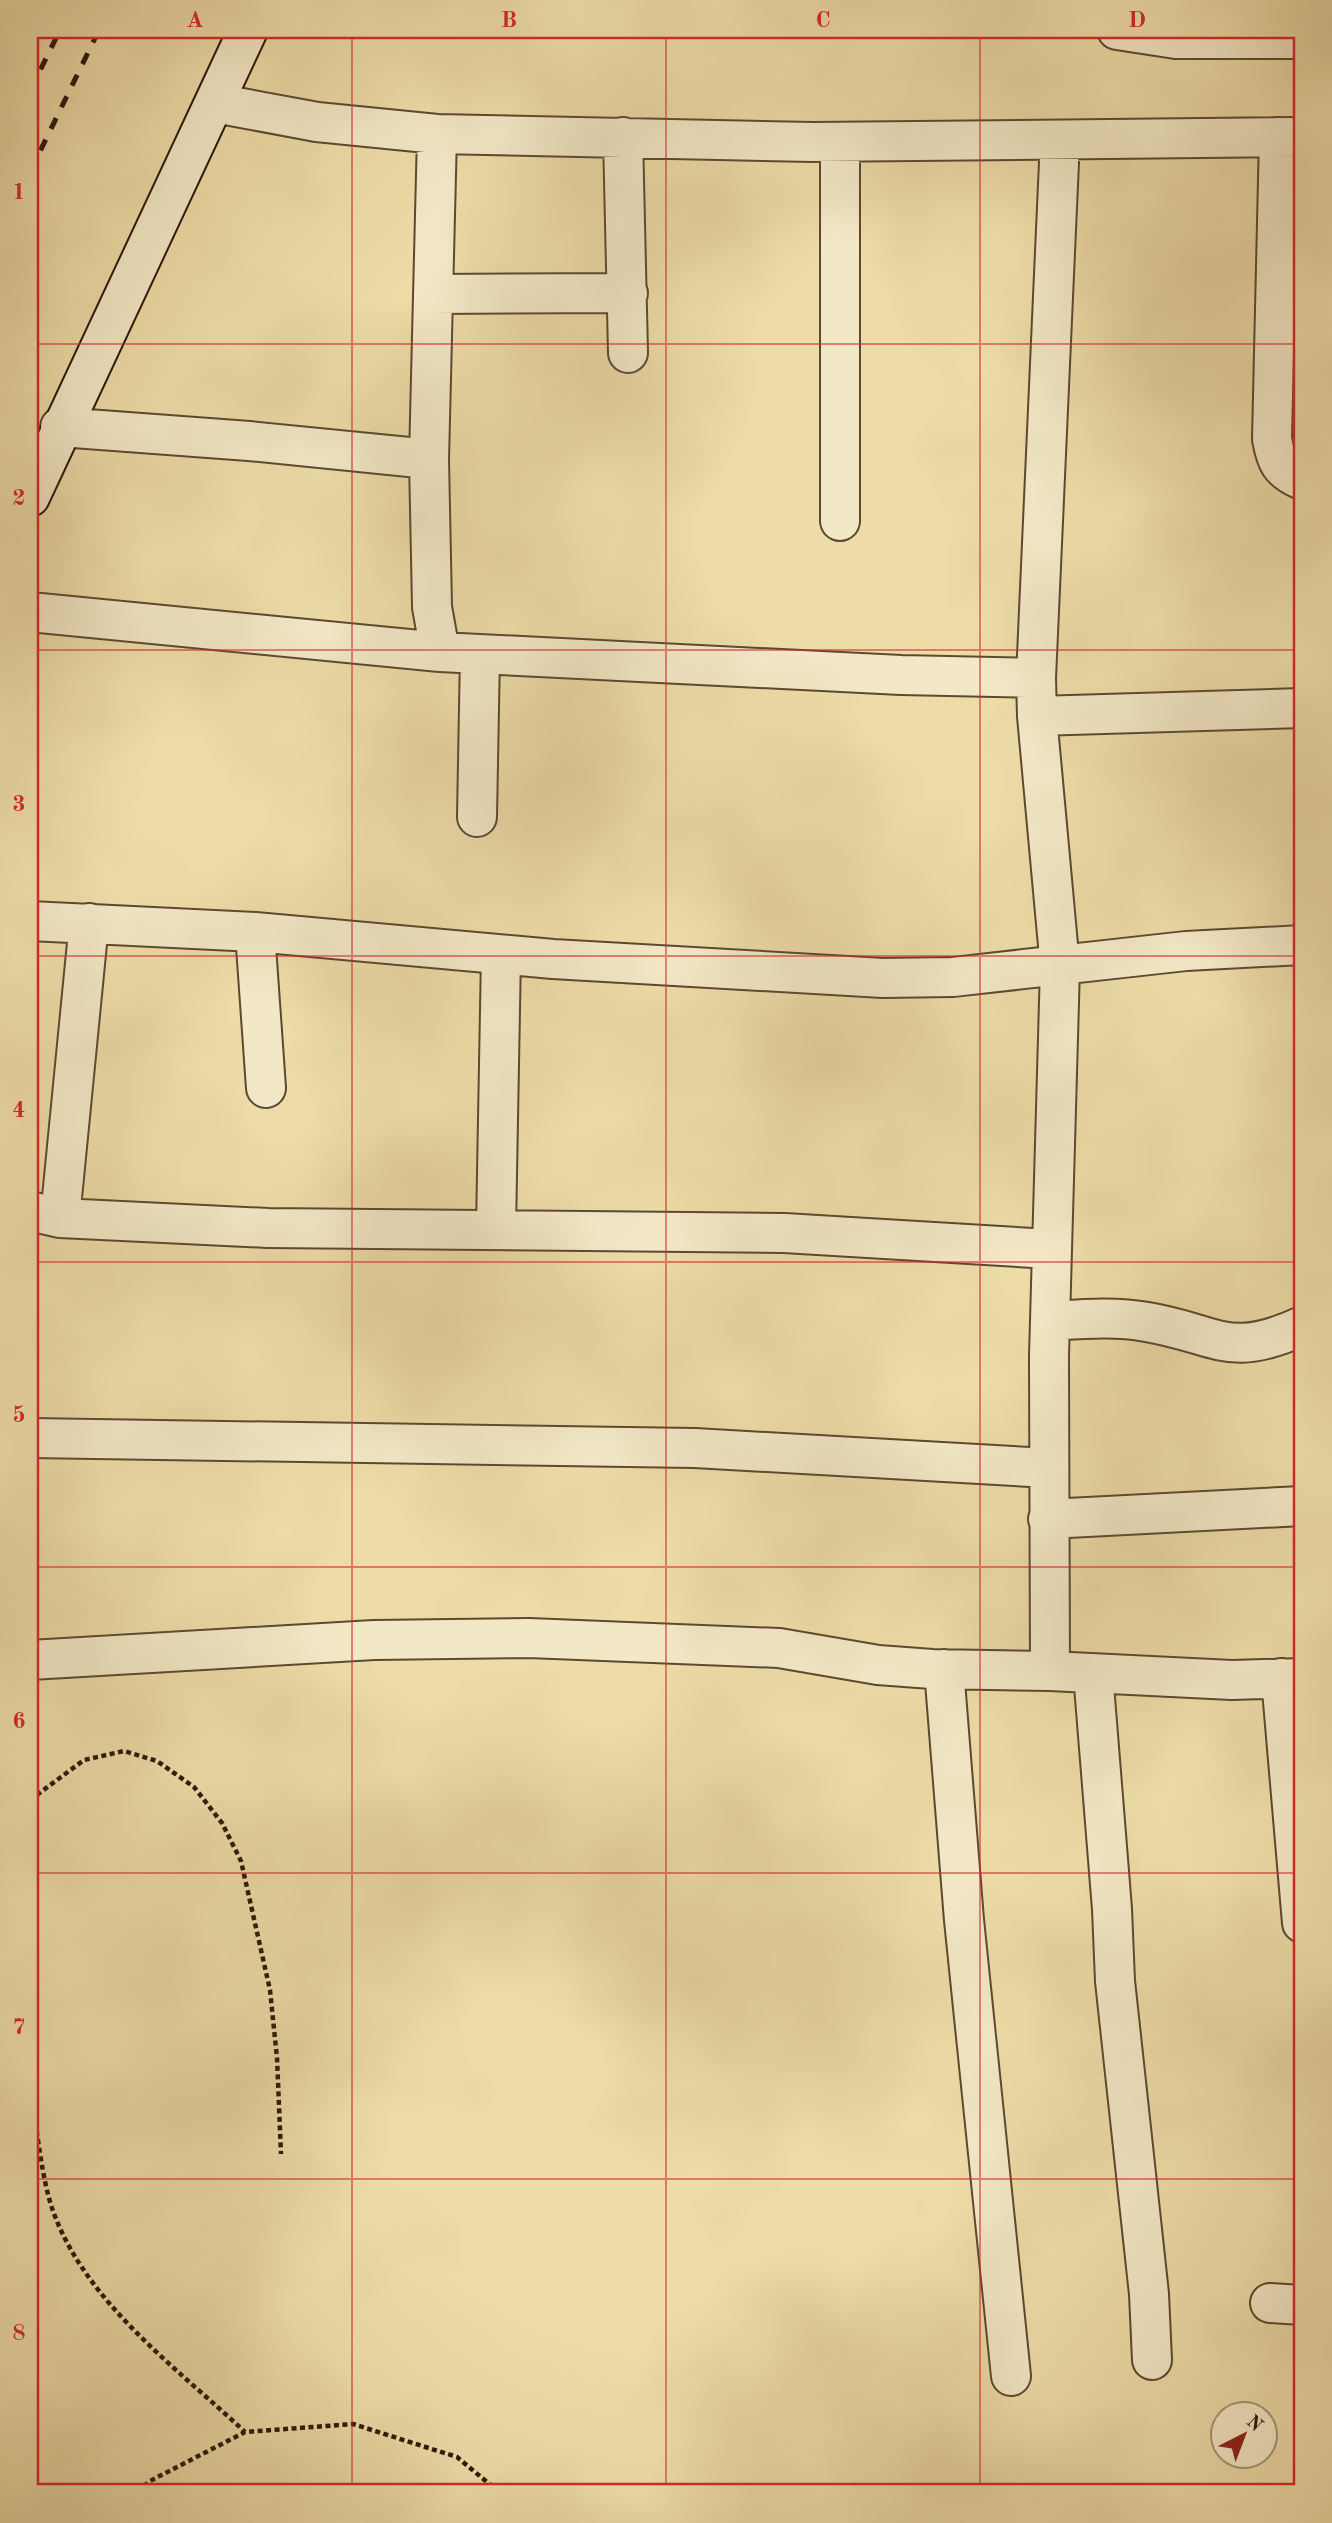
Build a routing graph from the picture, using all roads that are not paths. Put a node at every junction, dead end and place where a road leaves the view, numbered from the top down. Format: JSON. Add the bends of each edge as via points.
{"nodes":[{"id":1,"x":248,"y":30,"type":"edge"},
{"id":2,"x":1116,"y":30,"type":"edge"},
{"id":3,"x":1302,"y":39,"type":"edge"},
{"id":4,"x":215,"y":103,"type":"junction"},
{"id":5,"x":437,"y":134,"type":"junction"},
{"id":6,"x":624,"y":137,"type":"junction"},
{"id":7,"x":1290,"y":137,"type":"edge"},
{"id":8,"x":1060,"y":140,"type":"junction"},
{"id":9,"x":841,"y":142,"type":"junction"},
{"id":10,"x":628,"y":293,"type":"junction"},
{"id":11,"x":433,"y":294,"type":"junction"},
{"id":12,"x":628,"y":353,"type":"dead end"},
{"id":13,"x":60,"y":427,"type":"junction"},
{"id":14,"x":429,"y":459,"type":"junction"},
{"id":15,"x":1302,"y":480,"type":"edge"},
{"id":16,"x":30,"y":496,"type":"edge"},
{"id":17,"x":840,"y":521,"type":"dead end"},
{"id":18,"x":30,"y":612,"type":"edge"},
{"id":19,"x":440,"y":652,"type":"junction"},
{"id":20,"x":480,"y":654,"type":"junction"},
{"id":21,"x":1036,"y":678,"type":"junction"},
{"id":22,"x":1302,"y":708,"type":"edge"},
{"id":23,"x":1037,"y":716,"type":"junction"},
{"id":24,"x":477,"y":817,"type":"dead end"},
{"id":25,"x":30,"y":921,"type":"edge"},
{"id":26,"x":89,"y":923,"type":"junction"},
{"id":27,"x":255,"y":932,"type":"junction"},
{"id":28,"x":1302,"y":945,"type":"edge"},
{"id":29,"x":501,"y":955,"type":"junction"},
{"id":30,"x":1060,"y":967,"type":"junction"},
{"id":31,"x":266,"y":1088,"type":"dead end"},
{"id":32,"x":45,"y":1214,"type":"edge"},
{"id":33,"x":496,"y":1229,"type":"junction"},
{"id":34,"x":1050,"y":1249,"type":"junction"},
{"id":35,"x":1050,"y":1321,"type":"junction"},
{"id":36,"x":1302,"y":1326,"type":"edge"},
{"id":37,"x":30,"y":1438,"type":"edge"},
{"id":38,"x":1048,"y":1468,"type":"junction"},
{"id":39,"x":1302,"y":1506,"type":"edge"},
{"id":40,"x":1048,"y":1518,"type":"junction"},
{"id":41,"x":30,"y":1660,"type":"edge"},
{"id":42,"x":944,"y":1669,"type":"junction"},
{"id":43,"x":1050,"y":1671,"type":"junction"},
{"id":44,"x":1093,"y":1673,"type":"junction"},
{"id":45,"x":1292,"y":1678,"type":"edge"},
{"id":46,"x":1302,"y":1923,"type":"edge"},
{"id":47,"x":1152,"y":2360,"type":"dead end"},
{"id":48,"x":1011,"y":2376,"type":"dead end"}],
"edges":[{"from":1,"to":4,"type":"street"},
{"from":2,"to":3,"type":"street","via":[[1176,39]]},
{"from":4,"to":5,"type":"street","via":[[339,125]]},
{"from":4,"to":13,"type":"street"},
{"from":5,"to":6,"type":"street"},
{"from":5,"to":11,"type":"street"},
{"from":6,"to":9,"type":"street"},
{"from":6,"to":10,"type":"street"},
{"from":7,"to":8,"type":"street"},
{"from":7,"to":15,"type":"street","via":[[1272,439],[1276,462]]},
{"from":8,"to":9,"type":"street"},
{"from":8,"to":21,"type":"street"},
{"from":9,"to":17,"type":"street"},
{"from":10,"to":11,"type":"street"},
{"from":10,"to":12,"type":"street"},
{"from":11,"to":14,"type":"street"},
{"from":13,"to":14,"type":"street"},
{"from":13,"to":16,"type":"street"},
{"from":14,"to":19,"type":"street","via":[[432,607]]},
{"from":18,"to":19,"type":"street"},
{"from":19,"to":20,"type":"street"},
{"from":20,"to":21,"type":"street"},
{"from":20,"to":24,"type":"street"},
{"from":21,"to":23,"type":"street"},
{"from":22,"to":23,"type":"street"},
{"from":23,"to":30,"type":"street"},
{"from":25,"to":26,"type":"street"},
{"from":26,"to":27,"type":"street"},
{"from":26,"to":32,"type":"street"},
{"from":27,"to":29,"type":"street"},
{"from":27,"to":31,"type":"street"},
{"from":28,"to":30,"type":"street","via":[[1186,951]]},
{"from":29,"to":30,"type":"street","via":[[883,978]]},
{"from":29,"to":33,"type":"street"},
{"from":30,"to":34,"type":"street"},
{"from":32,"to":33,"type":"street","via":[[268,1228]]},
{"from":33,"to":34,"type":"street","via":[[784,1233]]},
{"from":34,"to":35,"type":"street"},
{"from":35,"to":36,"type":"street","via":[[1099,1318],[1146,1322],[1220,1343],[1243,1344],[1276,1338]]},
{"from":35,"to":38,"type":"street"},
{"from":37,"to":38,"type":"street","via":[[695,1448]]},
{"from":38,"to":40,"type":"street"},
{"from":39,"to":40,"type":"street"},
{"from":40,"to":43,"type":"street"},
{"from":41,"to":42,"type":"street","via":[[385,1640],[529,1638],[779,1648],[878,1665]]},
{"from":42,"to":43,"type":"street"},
{"from":42,"to":48,"type":"street","via":[[964,1920]]},
{"from":43,"to":44,"type":"street"},
{"from":44,"to":45,"type":"street","via":[[1232,1680]]},
{"from":44,"to":47,"type":"street","via":[[1115,1981]]},
{"from":45,"to":46,"type":"street"}]}
